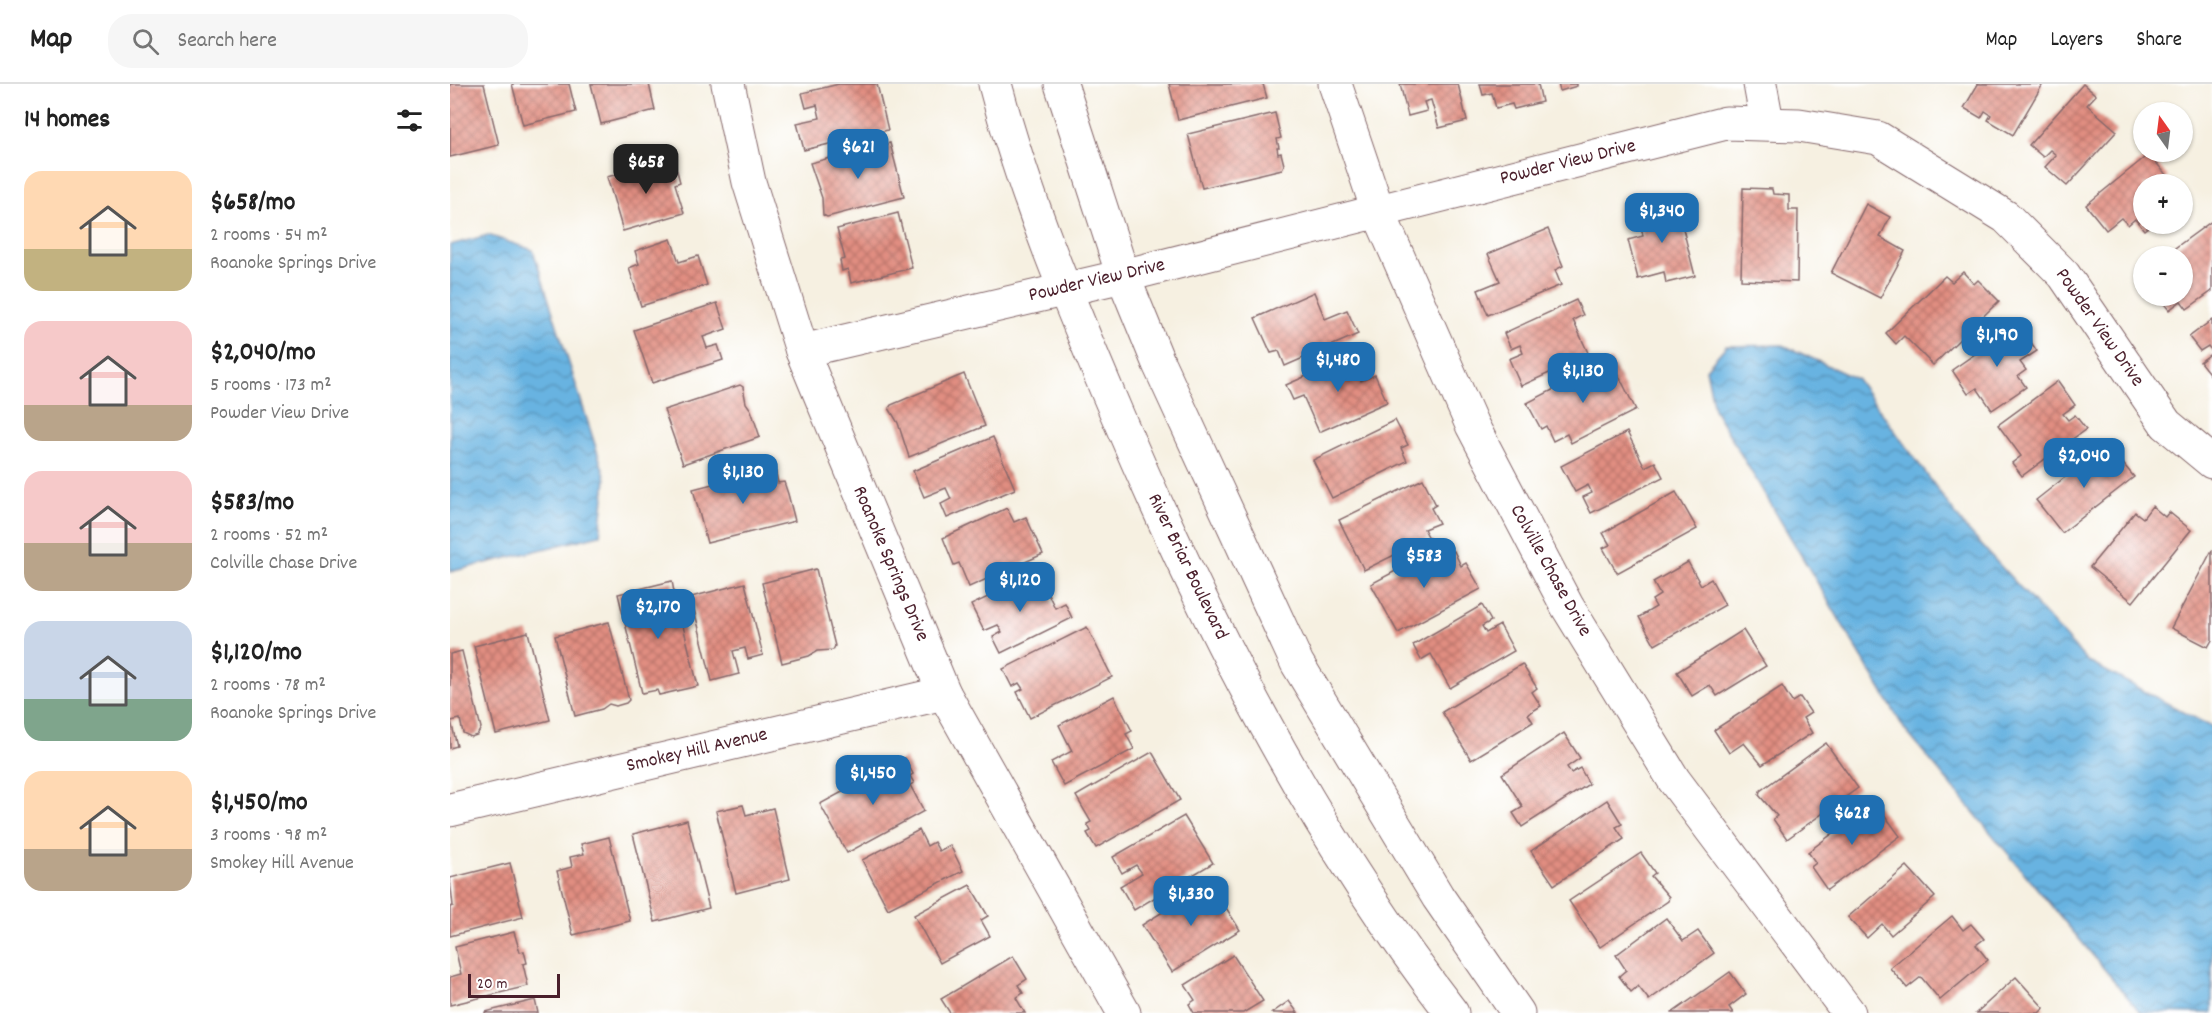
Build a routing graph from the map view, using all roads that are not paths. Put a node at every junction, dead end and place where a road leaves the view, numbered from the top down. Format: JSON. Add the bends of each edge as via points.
{"nodes":[{"id":1,"x":728,"y":84,"type":"edge"},
{"id":2,"x":995,"y":84,"type":"edge"},
{"id":3,"x":1061,"y":84,"type":"edge"},
{"id":4,"x":1335,"y":84,"type":"edge"},
{"id":5,"x":1760,"y":84,"type":"edge"},
{"id":6,"x":1767,"y":122,"type":"junction"},
{"id":7,"x":1378,"y":211,"type":"junction"},
{"id":8,"x":1123,"y":276,"type":"junction"},
{"id":9,"x":1063,"y":290,"type":"junction"},
{"id":10,"x":802,"y":351,"type":"junction"},
{"id":11,"x":2212,"y":462,"type":"edge"},
{"id":12,"x":944,"y":693,"type":"junction"},
{"id":13,"x":450,"y":810,"type":"edge"},
{"id":14,"x":1124,"y":1013,"type":"edge"},
{"id":15,"x":1452,"y":1013,"type":"edge"},
{"id":16,"x":1518,"y":1013,"type":"edge"},
{"id":17,"x":1849,"y":1013,"type":"edge"}],
"edges":[{"from":1,"to":10,"type":"street","name":"Roanoke Springs Drive","via":[[749,182]]},
{"from":2,"to":9,"type":"street","name":"River Briar Boulevard","via":[[1034,214]]},
{"from":3,"to":8,"type":"street"},
{"from":4,"to":7,"type":"street","name":"Colville Chase Drive"},
{"from":5,"to":6,"type":"street"},
{"from":6,"to":7,"type":"street","name":"Powder View Drive","via":[[1726,123]]},
{"from":6,"to":11,"type":"street","name":"Powder View Drive","via":[[1878,138],[2006,217],[2064,274],[2166,424]]},
{"from":7,"to":8,"type":"street","name":"Powder View Drive"},
{"from":7,"to":17,"type":"street","name":"Colville Chase Drive","via":[[1472,425],[1567,606],[1674,780]]},
{"from":8,"to":9,"type":"street","name":"Powder View Drive"},
{"from":8,"to":16,"type":"street","via":[[1159,364],[1297,663],[1438,897]]},
{"from":9,"to":10,"type":"street","name":"Powder View Drive"},
{"from":9,"to":15,"type":"street","name":"River Briar Boulevard","via":[[1170,538],[1283,758],[1338,849]]},
{"from":10,"to":12,"type":"street","name":"Roanoke Springs Drive"},
{"from":12,"to":13,"type":"street","name":"Smokey Hill Avenue"},
{"from":12,"to":14,"type":"street","name":"Roanoke Springs Drive"}]}
